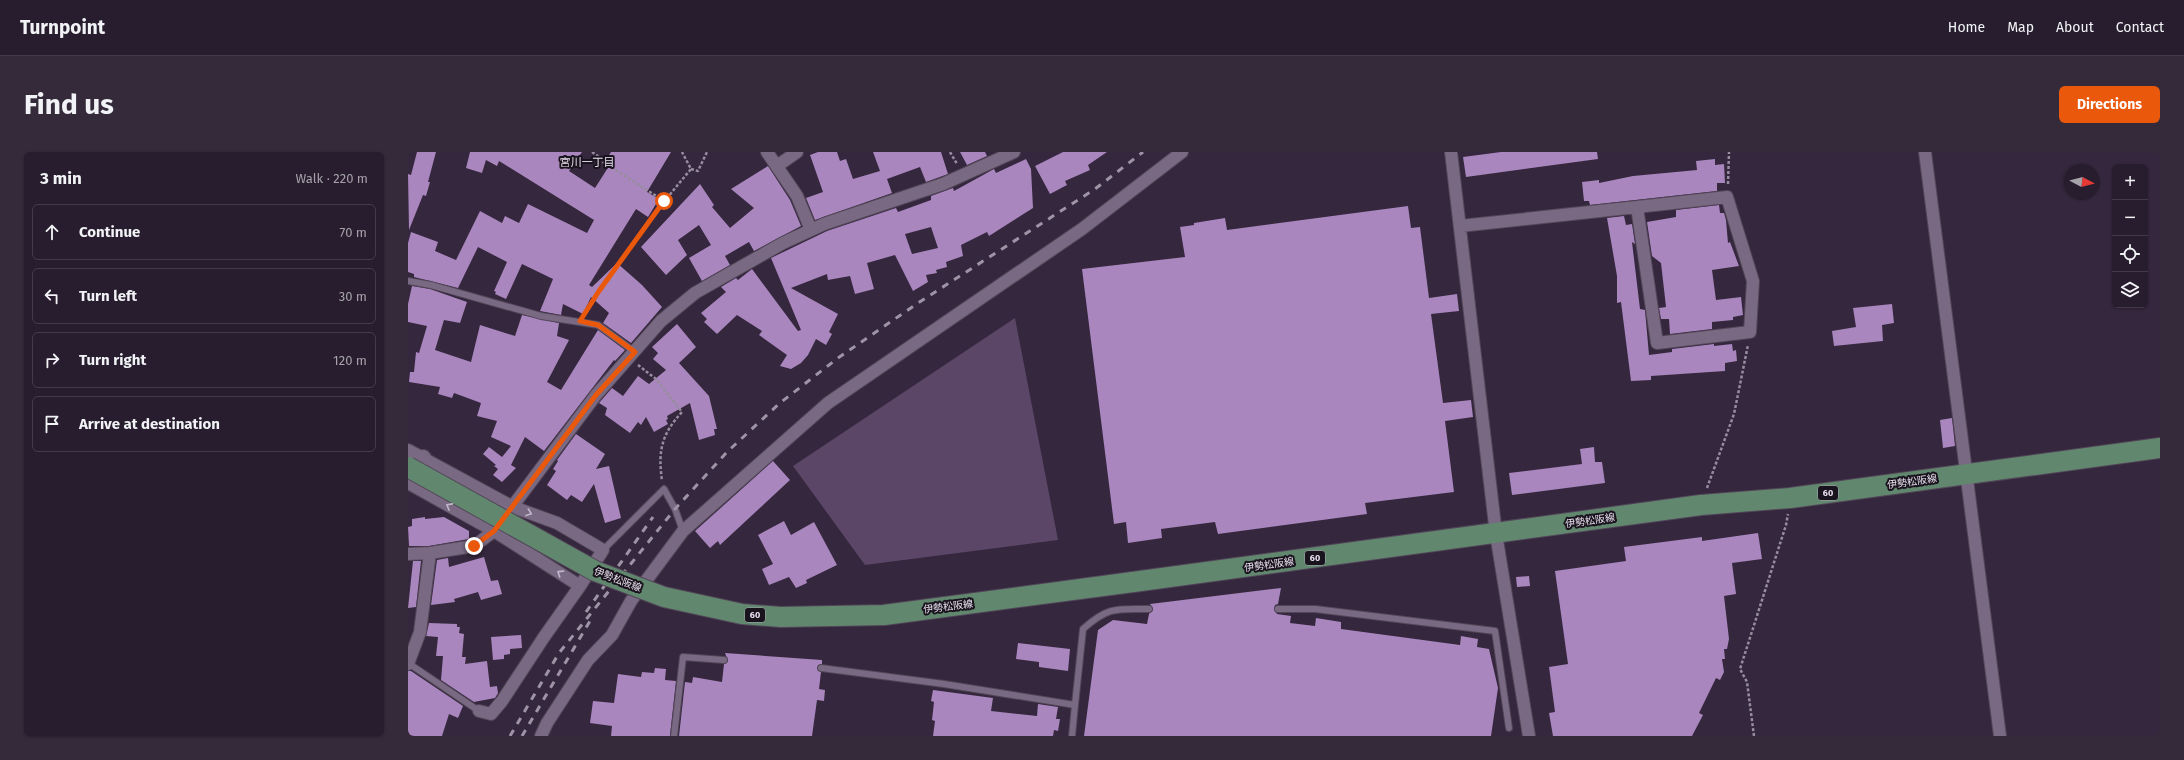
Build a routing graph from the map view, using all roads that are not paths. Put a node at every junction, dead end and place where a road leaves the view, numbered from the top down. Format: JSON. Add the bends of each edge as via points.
{"nodes":[{"id":1,"x":767,"y":152,"type":"edge"},
{"id":2,"x":797,"y":152,"type":"edge"},
{"id":3,"x":1014,"y":152,"type":"edge"},
{"id":4,"x":1182,"y":152,"type":"edge"},
{"id":5,"x":1451,"y":152,"type":"edge"},
{"id":6,"x":1925,"y":152,"type":"edge"},
{"id":7,"x":777,"y":166,"type":"junction"},
{"id":8,"x":1637,"y":207,"type":"junction"},
{"id":9,"x":1460,"y":226,"type":"junction"},
{"id":10,"x":811,"y":230,"type":"junction"},
{"id":11,"x":408,"y":281,"type":"edge"},
{"id":12,"x":632,"y":355,"type":"junction"},
{"id":13,"x":2160,"y":448,"type":"edge"},
{"id":14,"x":408,"y":450,"type":"edge"},
{"id":15,"x":416,"y":462,"type":"edge"},
{"id":16,"x":1966,"y":474,"type":"junction"},
{"id":17,"x":408,"y":482,"type":"edge"},
{"id":18,"x":513,"y":507,"type":"junction"},
{"id":19,"x":494,"y":531,"type":"junction"},
{"id":20,"x":683,"y":531,"type":"junction"},
{"id":21,"x":1496,"y":534,"type":"junction"},
{"id":22,"x":603,"y":550,"type":"junction"},
{"id":23,"x":430,"y":553,"type":"junction"},
{"id":24,"x":408,"y":554,"type":"edge"},
{"id":25,"x":580,"y":586,"type":"junction"},
{"id":26,"x":1149,"y":609,"type":"dead end"},
{"id":27,"x":1278,"y":609,"type":"dead end"},
{"id":28,"x":724,"y":660,"type":"dead end"},
{"id":29,"x":408,"y":664,"type":"edge"},
{"id":30,"x":821,"y":668,"type":"dead end"},
{"id":31,"x":1076,"y":705,"type":"junction"},
{"id":32,"x":479,"y":711,"type":"joint"},
{"id":33,"x":1509,"y":728,"type":"dead end"},
{"id":34,"x":541,"y":736,"type":"edge"},
{"id":35,"x":674,"y":736,"type":"edge"},
{"id":36,"x":1072,"y":736,"type":"edge"},
{"id":37,"x":1529,"y":736,"type":"edge"},
{"id":38,"x":2000,"y":736,"type":"edge"}],
"edges":[{"from":1,"to":7,"type":"street"},
{"from":2,"to":7,"type":"street"},
{"from":3,"to":10,"type":"street","via":[[943,184]]},
{"from":4,"to":20,"type":"street","via":[[1082,229],[828,403]]},
{"from":5,"to":9,"type":"street"},
{"from":6,"to":16,"type":"street"},
{"from":7,"to":10,"type":"street","via":[[797,196]]},
{"from":8,"to":8,"type":"street","via":[[1727,197],[1753,280],[1750,332],[1656,343]]},
{"from":8,"to":9,"type":"street"},
{"from":9,"to":21,"type":"street"},
{"from":10,"to":12,"type":"street","via":[[695,293],[661,322]]},
{"from":11,"to":12,"type":"lane","via":[[541,316],[598,325]]},
{"from":12,"to":18,"type":"street","via":[[596,395]]},
{"from":13,"to":16,"type":"main road","name":"伊勢松阪線","number":"60"},
{"from":14,"to":15,"type":"street"},
{"from":15,"to":17,"type":"street"},
{"from":15,"to":18,"type":"street"},
{"from":15,"to":21,"type":"main road","name":"伊勢松阪線","number":"60","bridge":true,"via":[[595,571],[664,597],[742,614],[781,617],[884,615]]},
{"from":16,"to":21,"type":"main road","name":"伊勢松阪線","number":"60","via":[[1790,498],[1701,505]]},
{"from":16,"to":38,"type":"street"},
{"from":19,"to":17,"type":"street","one_way":true},
{"from":18,"to":19,"type":"street"},
{"from":18,"to":22,"type":"street","one_way":true,"via":[[557,523]]},
{"from":19,"to":23,"type":"street","via":[[474,546]]},
{"from":25,"to":19,"type":"street","one_way":true},
{"from":20,"to":22,"type":"lane","via":[[664,489]]},
{"from":20,"to":34,"type":"street","via":[[631,601],[612,636],[588,660]]},
{"from":21,"to":37,"type":"street"},
{"from":22,"to":25,"type":"street"},
{"from":23,"to":24,"type":"street"},
{"from":23,"to":29,"type":"street","via":[[420,632]]},
{"from":25,"to":32,"type":"street","via":[[502,701],[491,714]]},
{"from":26,"to":31,"type":"lane","via":[[1113,609],[1097,616],[1083,629]]},
{"from":27,"to":33,"type":"lane","via":[[1315,609],[1495,631]]},
{"from":28,"to":35,"type":"lane","via":[[683,657]]},
{"from":29,"to":32,"type":"lane"},
{"from":30,"to":31,"type":"lane"},
{"from":31,"to":36,"type":"lane"}]}
